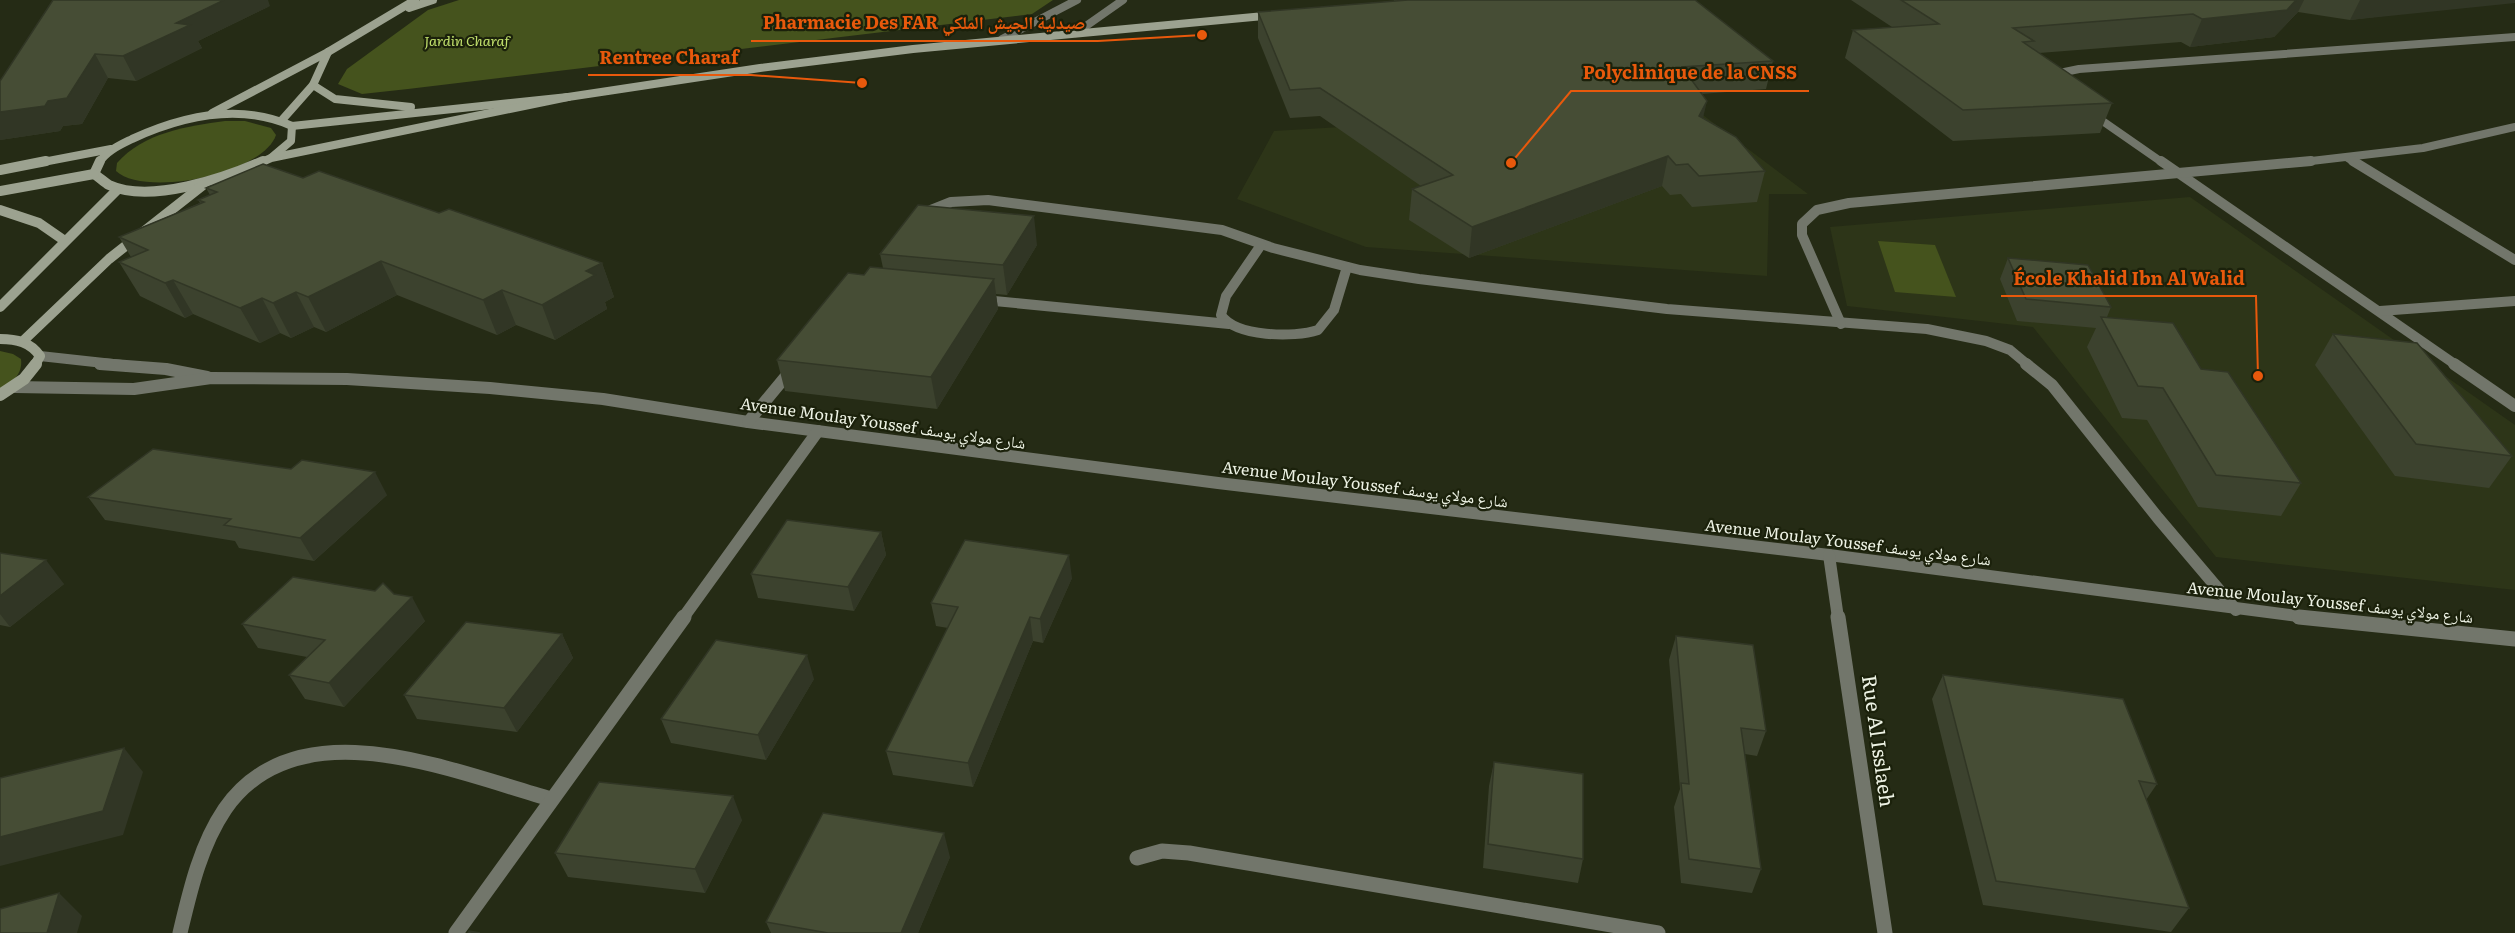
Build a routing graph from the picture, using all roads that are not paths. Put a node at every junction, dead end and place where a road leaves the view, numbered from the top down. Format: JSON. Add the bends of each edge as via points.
{"nodes":[{"id":1,"x":416,"y":0,"type":"edge"},
{"id":2,"x":433,"y":0,"type":"edge"},
{"id":3,"x":1077,"y":0,"type":"edge"},
{"id":4,"x":1123,"y":0,"type":"edge"},
{"id":5,"x":394,"y":12,"type":"junction"},
{"id":6,"x":1286,"y":13,"type":"edge"},
{"id":7,"x":1076,"y":33,"type":"junction"},
{"id":8,"x":2515,"y":37,"type":"edge"},
{"id":9,"x":1002,"y":39,"type":"junction"},
{"id":10,"x":328,"y":52,"type":"junction"},
{"id":11,"x":2051,"y":83,"type":"edge"},
{"id":12,"x":313,"y":85,"type":"junction"},
{"id":13,"x":568,"y":97,"type":"junction"},
{"id":14,"x":2086,"y":109,"type":"edge"},
{"id":15,"x":436,"y":110,"type":"junction"},
{"id":16,"x":207,"y":116,"type":"junction"},
{"id":17,"x":282,"y":120,"type":"junction"},
{"id":18,"x":292,"y":126,"type":"junction"},
{"id":19,"x":2515,"y":127,"type":"edge"},
{"id":20,"x":115,"y":149,"type":"junction"},
{"id":21,"x":271,"y":158,"type":"junction"},
{"id":22,"x":2348,"y":158,"type":"junction"},
{"id":23,"x":0,"y":170,"type":"edge"},
{"id":24,"x":94,"y":174,"type":"junction"},
{"id":25,"x":2182,"y":175,"type":"junction"},
{"id":26,"x":207,"y":182,"type":"junction"},
{"id":27,"x":118,"y":189,"type":"junction"},
{"id":28,"x":0,"y":191,"type":"edge"},
{"id":29,"x":0,"y":210,"type":"edge"},
{"id":30,"x":914,"y":221,"type":"edge"},
{"id":31,"x":65,"y":241,"type":"junction"},
{"id":32,"x":1261,"y":245,"type":"junction"},
{"id":33,"x":2515,"y":260,"type":"edge"},
{"id":34,"x":1347,"y":267,"type":"junction"},
{"id":35,"x":967,"y":299,"type":"edge"},
{"id":36,"x":2515,"y":301,"type":"edge"},
{"id":37,"x":0,"y":308,"type":"edge"},
{"id":38,"x":2380,"y":311,"type":"junction"},
{"id":39,"x":1229,"y":324,"type":"junction"},
{"id":40,"x":1841,"y":324,"type":"junction"},
{"id":41,"x":0,"y":339,"type":"edge"},
{"id":42,"x":22,"y":341,"type":"junction"},
{"id":43,"x":40,"y":356,"type":"junction"},
{"id":44,"x":798,"y":362,"type":"edge"},
{"id":45,"x":211,"y":378,"type":"junction"},
{"id":46,"x":15,"y":387,"type":"junction"},
{"id":47,"x":0,"y":395,"type":"edge"},
{"id":48,"x":2515,"y":406,"type":"edge"},
{"id":49,"x":748,"y":422,"type":"junction"},
{"id":50,"x":818,"y":431,"type":"junction"},
{"id":51,"x":1829,"y":555,"type":"junction"},
{"id":52,"x":2236,"y":610,"type":"junction"},
{"id":53,"x":2515,"y":639,"type":"edge"},
{"id":54,"x":551,"y":799,"type":"junction"},
{"id":55,"x":1137,"y":858,"type":"dead end"},
{"id":56,"x":180,"y":933,"type":"edge"},
{"id":57,"x":456,"y":933,"type":"edge"},
{"id":58,"x":1658,"y":933,"type":"edge"},
{"id":59,"x":1886,"y":933,"type":"edge"}],
"edges":[{"from":1,"to":5,"type":"main road"},
{"from":2,"to":5,"type":"main road"},
{"from":3,"to":9,"type":"street"},
{"from":4,"to":7,"type":"street"},
{"from":5,"to":10,"type":"main road"},
{"from":6,"to":7,"type":"main road"},
{"from":7,"to":9,"type":"main road"},
{"from":8,"to":11,"type":"street","via":[[2079,69],[2049,76]]},
{"from":9,"to":13,"type":"main road","via":[[760,68]]},
{"from":10,"to":12,"type":"main road"},
{"from":10,"to":16,"type":"main road"},
{"from":12,"to":15,"type":"main road","via":[[335,99]]},
{"from":12,"to":17,"type":"main road"},
{"from":13,"to":15,"type":"main road"},
{"from":13,"to":21,"type":"main road"},
{"from":14,"to":25,"type":"street"},
{"from":15,"to":18,"type":"main road"},
{"from":16,"to":17,"type":"main road","via":[[246,113]]},
{"from":16,"to":20,"type":"main road","via":[[157,129]]},
{"from":17,"to":18,"type":"main road"},
{"from":18,"to":21,"type":"main road","via":[[291,141]]},
{"from":19,"to":22,"type":"street","via":[[2423,148]]},
{"from":20,"to":23,"type":"main road"},
{"from":20,"to":24,"type":"main road","via":[[103,156]]},
{"from":21,"to":26,"type":"main road"},
{"from":22,"to":25,"type":"street"},
{"from":22,"to":33,"type":"street"},
{"from":24,"to":27,"type":"main road","via":[[101,183]]},
{"from":24,"to":28,"type":"main road"},
{"from":25,"to":38,"type":"street"},
{"from":25,"to":40,"type":"street","via":[[1849,203],[1816,210],[1802,224],[1802,235]]},
{"from":26,"to":27,"type":"main road","via":[[158,190]]},
{"from":26,"to":42,"type":"main road","via":[[142,229],[69,292]]},
{"from":27,"to":31,"type":"main road"},
{"from":29,"to":31,"type":"main road","via":[[39,223]]},
{"from":30,"to":32,"type":"street","via":[[951,202],[988,200],[1222,230]]},
{"from":31,"to":37,"type":"main road"},
{"from":32,"to":34,"type":"street"},
{"from":32,"to":39,"type":"street","via":[[1226,297],[1221,315]]},
{"from":34,"to":39,"type":"street","via":[[1332,312],[1317,330],[1276,333]]},
{"from":34,"to":40,"type":"street","via":[[1667,309]]},
{"from":35,"to":39,"type":"street"},
{"from":36,"to":38,"type":"street"},
{"from":38,"to":48,"type":"street"},
{"from":40,"to":52,"type":"street","via":[[1963,334],[2010,350],[2052,385]]},
{"from":41,"to":42,"type":"main road"},
{"from":42,"to":43,"type":"main road","via":[[35,347]]},
{"from":43,"to":45,"type":"street","name":"Avenue Moulay Youssef شارع مولاي يوسف","via":[[84,364],[183,370]]},
{"from":43,"to":46,"type":"main road","via":[[34,370]]},
{"from":44,"to":49,"type":"street"},
{"from":45,"to":46,"type":"street","name":"Avenue Moulay Youssef شارع مولاي يوسف","via":[[134,389]]},
{"from":45,"to":49,"type":"street","name":"Avenue Moulay Youssef شارع مولاي يوسف","via":[[347,379],[490,388],[603,399]]},
{"from":46,"to":47,"type":"main road"},
{"from":49,"to":50,"type":"street","name":"Avenue Moulay Youssef شارع مولاي يوسف"},
{"from":50,"to":51,"type":"street","name":"Avenue Moulay Youssef شارع مولاي يوسف","via":[[1230,485]]},
{"from":50,"to":54,"type":"street"},
{"from":51,"to":52,"type":"street","name":"Avenue Moulay Youssef شارع مولاي يوسف"},
{"from":51,"to":59,"type":"street","name":"Rue Al Isslaeh"},
{"from":52,"to":53,"type":"street","name":"Avenue Moulay Youssef شارع مولاي يوسف"},
{"from":54,"to":56,"type":"street","via":[[415,762],[354,751],[288,761],[260,774],[236,794],[216,824],[203,850]]},
{"from":54,"to":57,"type":"street"},
{"from":55,"to":58,"type":"street","via":[[1162,851],[1189,853]]}]}
